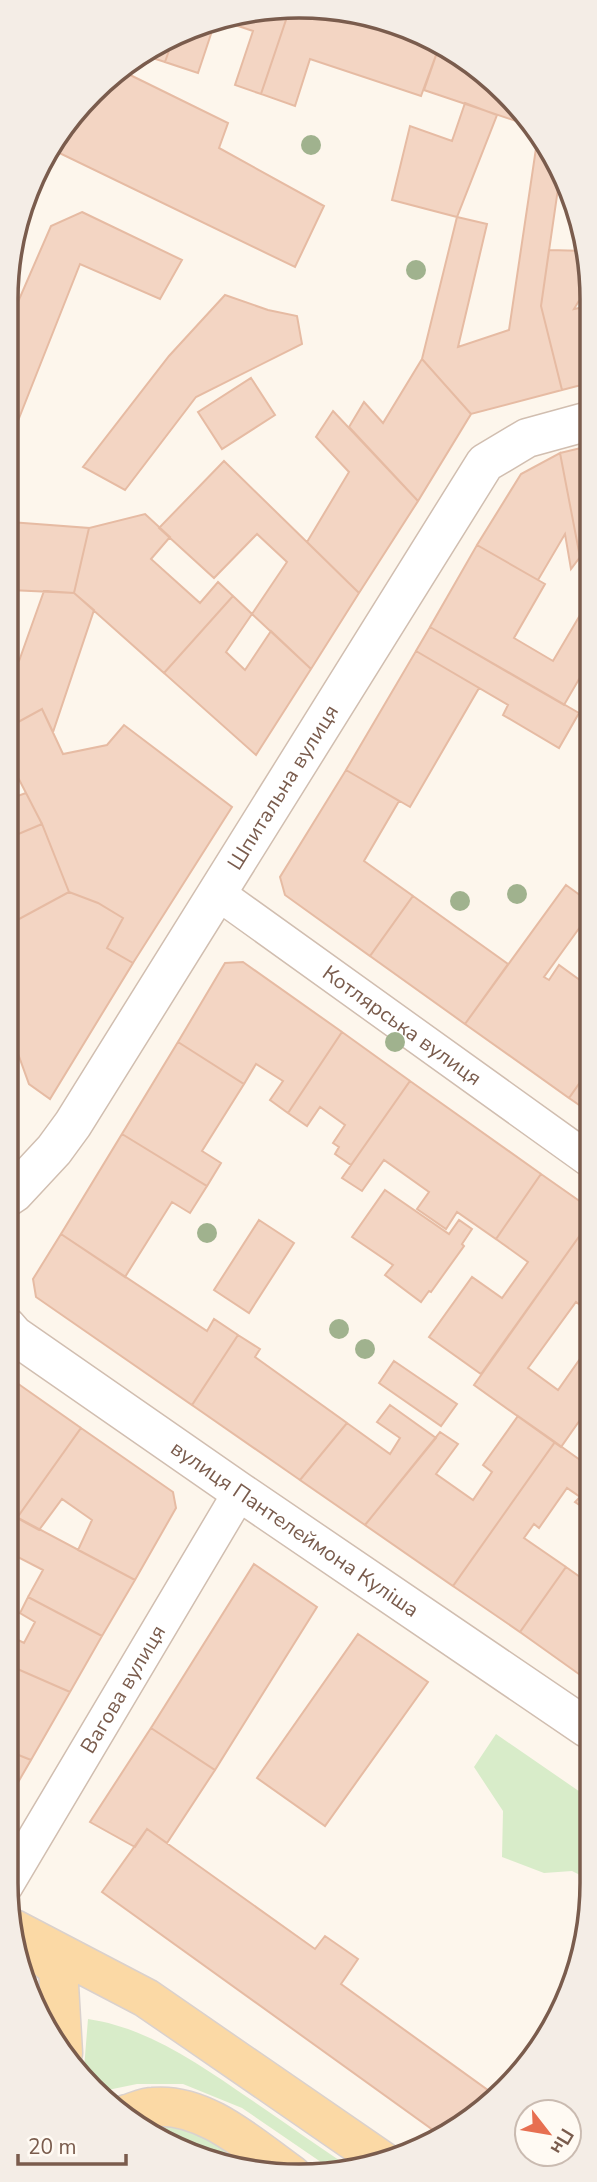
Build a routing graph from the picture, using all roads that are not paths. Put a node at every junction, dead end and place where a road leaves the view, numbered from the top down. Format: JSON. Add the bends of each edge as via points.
{"nodes":[{"id":1,"x":580,"y":423,"type":"edge"},
{"id":2,"x":216,"y":892,"type":"junction"},
{"id":3,"x":580,"y":1153,"type":"edge"},
{"id":4,"x":18,"y":1181,"type":"edge"},
{"id":5,"x":18,"y":1338,"type":"edge"},
{"id":6,"x":240,"y":1492,"type":"junction"},
{"id":7,"x":580,"y":1723,"type":"edge"},
{"id":8,"x":18,"y":1866,"type":"edge"},
{"id":9,"x":22,"y":1933,"type":"edge"},
{"id":10,"x":24,"y":1942,"type":"edge"},
{"id":11,"x":62,"y":2035,"type":"edge"},
{"id":12,"x":135,"y":2112,"type":"edge"},
{"id":13,"x":373,"y":2154,"type":"edge"},
{"id":14,"x":276,"y":2164,"type":"edge"}],
"edges":[{"from":1,"to":2,"type":"street","name":"Шпитальна вулиця","via":[[527,438],[485,463]]},
{"from":2,"to":3,"type":"street","name":"Котлярська вулиця"},
{"from":2,"to":4,"type":"street","name":"Шпитальна вулиця","via":[[73,1124],[54,1150]]},
{"from":5,"to":6,"type":"street","name":"вулиця Пантелеймона Куліша"},
{"from":6,"to":7,"type":"street","name":"вулиця Пантелеймона Куліша"},
{"from":6,"to":8,"type":"street","name":"Вагова вулиця"},
{"from":9,"to":13,"type":"main road","via":[[146,1998]]},
{"from":10,"to":11,"type":"main road","via":[[58,1968]]},
{"from":12,"to":14,"type":"main road","via":[[152,2106],[184,2109],[219,2124]]}]}
